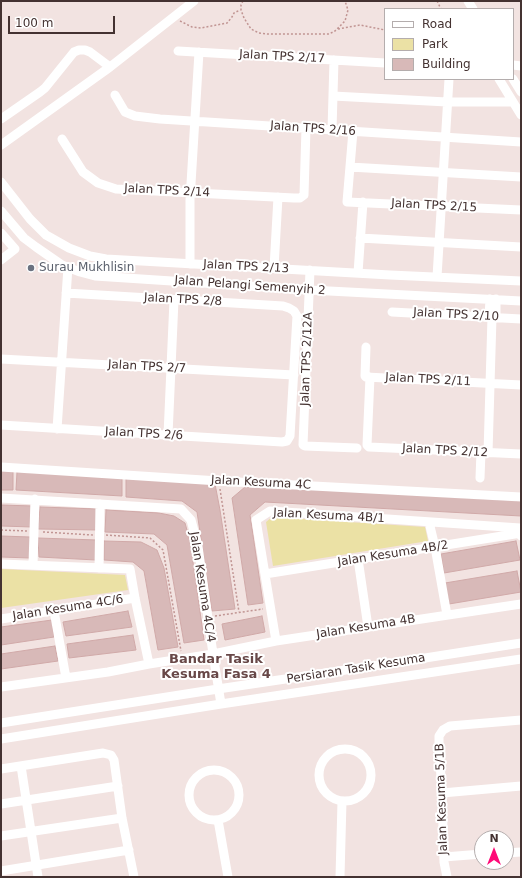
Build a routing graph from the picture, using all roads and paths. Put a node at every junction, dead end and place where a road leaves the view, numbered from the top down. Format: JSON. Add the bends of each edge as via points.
{"nodes":[{"id":1,"x":242,"y":1,"type":"edge"},
{"id":2,"x":345,"y":1,"type":"edge"},
{"id":3,"x":188,"y":3,"type":"edge"},
{"id":4,"x":241,"y":10,"type":"junction"},
{"id":5,"x":174,"y":17,"type":"junction"},
{"id":6,"x":338,"y":29,"type":"junction"},
{"id":7,"x":384,"y":30,"type":"edge"},
{"id":8,"x":178,"y":51,"type":"dead end"},
{"id":9,"x":199,"y":52,"type":"junction"},
{"id":10,"x":334,"y":60,"type":"junction"},
{"id":11,"x":384,"y":63,"type":"edge"},
{"id":12,"x":110,"y":67,"type":"junction"},
{"id":13,"x":448,"y":80,"type":"edge"},
{"id":14,"x":500,"y":80,"type":"edge"},
{"id":15,"x":514,"y":80,"type":"edge"},
{"id":16,"x":521,"y":92,"type":"edge"},
{"id":17,"x":115,"y":95,"type":"dead end"},
{"id":18,"x":333,"y":96,"type":"junction"},
{"id":19,"x":447,"y":102,"type":"junction"},
{"id":20,"x":513,"y":102,"type":"junction"},
{"id":21,"x":521,"y":115,"type":"edge"},
{"id":22,"x":1,"y":119,"type":"edge"},
{"id":23,"x":195,"y":121,"type":"junction"},
{"id":24,"x":306,"y":128,"type":"junction"},
{"id":25,"x":332,"y":130,"type":"junction"},
{"id":26,"x":353,"y":131,"type":"junction"},
{"id":27,"x":445,"y":137,"type":"junction"},
{"id":28,"x":62,"y":139,"type":"dead end"},
{"id":29,"x":521,"y":142,"type":"edge"},
{"id":30,"x":1,"y":145,"type":"edge"},
{"id":31,"x":350,"y":167,"type":"junction"},
{"id":32,"x":443,"y":173,"type":"junction"},
{"id":33,"x":521,"y":177,"type":"edge"},
{"id":34,"x":1,"y":182,"type":"edge"},
{"id":35,"x":191,"y":192,"type":"junction"},
{"id":36,"x":278,"y":197,"type":"junction"},
{"id":37,"x":363,"y":202,"type":"junction"},
{"id":38,"x":441,"y":206,"type":"junction"},
{"id":39,"x":521,"y":210,"type":"edge"},
{"id":40,"x":1,"y":211,"type":"edge"},
{"id":41,"x":1,"y":233,"type":"edge"},
{"id":42,"x":360,"y":238,"type":"junction"},
{"id":43,"x":439,"y":242,"type":"junction"},
{"id":44,"x":521,"y":247,"type":"edge"},
{"id":45,"x":1,"y":260,"type":"edge"},
{"id":46,"x":190,"y":264,"type":"junction"},
{"id":47,"x":68,"y":267,"type":"junction"},
{"id":48,"x":274,"y":268,"type":"junction"},
{"id":49,"x":310,"y":270,"type":"junction"},
{"id":50,"x":358,"y":273,"type":"junction"},
{"id":51,"x":437,"y":277,"type":"junction"},
{"id":52,"x":521,"y":280,"type":"edge"},
{"id":53,"x":310,"y":290,"type":"junction"},
{"id":54,"x":66,"y":293,"type":"junction"},
{"id":55,"x":493,"y":299,"type":"junction"},
{"id":56,"x":174,"y":300,"type":"junction"},
{"id":57,"x":521,"y":300,"type":"edge"},
{"id":58,"x":392,"y":312,"type":"dead end"},
{"id":59,"x":492,"y":317,"type":"junction"},
{"id":60,"x":521,"y":319,"type":"edge"},
{"id":61,"x":366,"y":347,"type":"dead end"},
{"id":62,"x":1,"y":359,"type":"edge"},
{"id":63,"x":62,"y":362,"type":"junction"},
{"id":64,"x":171,"y":368,"type":"junction"},
{"id":65,"x":294,"y":375,"type":"junction"},
{"id":66,"x":370,"y":377,"type":"junction"},
{"id":67,"x":490,"y":384,"type":"junction"},
{"id":68,"x":521,"y":385,"type":"edge"},
{"id":69,"x":1,"y":426,"type":"edge"},
{"id":70,"x":57,"y":429,"type":"junction"},
{"id":71,"x":168,"y":435,"type":"junction"},
{"id":72,"x":357,"y":448,"type":"dead end"},
{"id":73,"x":485,"y":452,"type":"junction"},
{"id":74,"x":521,"y":454,"type":"edge"},
{"id":75,"x":1,"y":467,"type":"edge"},
{"id":76,"x":480,"y":478,"type":"dead end"},
{"id":77,"x":219,"y":481,"type":"junction"},
{"id":78,"x":521,"y":497,"type":"edge"},
{"id":79,"x":1,"y":498,"type":"edge"},
{"id":80,"x":36,"y":499,"type":"junction"},
{"id":81,"x":100,"y":504,"type":"junction"},
{"id":82,"x":429,"y":522,"type":"junction"},
{"id":83,"x":521,"y":534,"type":"edge"},
{"id":84,"x":435,"y":547,"type":"junction"},
{"id":85,"x":358,"y":559,"type":"junction"},
{"id":86,"x":1,"y":564,"type":"edge"},
{"id":87,"x":33,"y":565,"type":"junction"},
{"id":88,"x":99,"y":568,"type":"junction"},
{"id":89,"x":265,"y":574,"type":"junction"},
{"id":90,"x":135,"y":598,"type":"junction"},
{"id":91,"x":521,"y":604,"type":"edge"},
{"id":92,"x":270,"y":608,"type":"junction"},
{"id":93,"x":54,"y":611,"type":"junction"},
{"id":94,"x":239,"y":612,"type":"junction"},
{"id":95,"x":447,"y":615,"type":"junction"},
{"id":96,"x":207,"y":617,"type":"junction"},
{"id":97,"x":1,"y":619,"type":"edge"},
{"id":98,"x":368,"y":627,"type":"junction"},
{"id":99,"x":276,"y":641,"type":"junction"},
{"id":100,"x":521,"y":643,"type":"edge"},
{"id":101,"x":212,"y":654,"type":"junction"},
{"id":102,"x":521,"y":659,"type":"edge"},
{"id":103,"x":149,"y":664,"type":"junction"},
{"id":104,"x":66,"y":678,"type":"junction"},
{"id":105,"x":1,"y":687,"type":"edge"},
{"id":106,"x":218,"y":689,"type":"junction"},
{"id":107,"x":221,"y":704,"type":"junction"},
{"id":108,"x":521,"y":720,"type":"edge"},
{"id":109,"x":1,"y":723,"type":"edge"},
{"id":110,"x":1,"y":739,"type":"edge"},
{"id":111,"x":21,"y":766,"type":"junction"},
{"id":112,"x":1,"y":769,"type":"edge"},
{"id":113,"x":118,"y":786,"type":"junction"},
{"id":114,"x":521,"y":786,"type":"edge"},
{"id":115,"x":442,"y":793,"type":"junction"},
{"id":116,"x":26,"y":800,"type":"junction"},
{"id":117,"x":342,"y":801,"type":"junction"},
{"id":118,"x":1,"y":804,"type":"edge"},
{"id":119,"x":122,"y":818,"type":"junction"},
{"id":120,"x":218,"y":820,"type":"junction"},
{"id":121,"x":31,"y":832,"type":"junction"},
{"id":122,"x":1,"y":836,"type":"edge"},
{"id":123,"x":128,"y":850,"type":"junction"},
{"id":124,"x":474,"y":855,"type":"edge"},
{"id":125,"x":444,"y":857,"type":"junction"},
{"id":126,"x":36,"y":866,"type":"junction"},
{"id":127,"x":1,"y":871,"type":"edge"},
{"id":128,"x":38,"y":877,"type":"edge"},
{"id":129,"x":134,"y":877,"type":"edge"},
{"id":130,"x":228,"y":877,"type":"edge"},
{"id":131,"x":340,"y":877,"type":"edge"},
{"id":132,"x":447,"y":877,"type":"edge"}],
"edges":[{"from":1,"to":4,"type":"path"},
{"from":2,"to":6,"type":"path","via":[[348,10],[345,21]]},
{"from":3,"to":5,"type":"street"},
{"from":4,"to":5,"type":"path","via":[[234,13],[227,23],[201,28],[192,27]]},
{"from":4,"to":6,"type":"path","via":[[251,29],[268,34],[329,34]]},
{"from":5,"to":12,"type":"street"},
{"from":6,"to":7,"type":"path","via":[[360,25]]},
{"from":8,"to":9,"type":"street","name":"Jalan TPS 2/17"},
{"from":9,"to":10,"type":"street","name":"Jalan TPS 2/17"},
{"from":9,"to":23,"type":"street"},
{"from":10,"to":11,"type":"street","name":"Jalan TPS 2/17"},
{"from":10,"to":18,"type":"street"},
{"from":12,"to":22,"type":"street","via":[[90,52],[74,52],[40,92]]},
{"from":12,"to":30,"type":"street"},
{"from":13,"to":19,"type":"street"},
{"from":14,"to":20,"type":"street"},
{"from":15,"to":16,"type":"street"},
{"from":17,"to":23,"type":"street","name":"Jalan TPS 2/16","via":[[125,112],[135,116]]},
{"from":18,"to":19,"type":"street"},
{"from":18,"to":25,"type":"street"},
{"from":19,"to":20,"type":"street"},
{"from":19,"to":27,"type":"street"},
{"from":20,"to":21,"type":"street"},
{"from":23,"to":24,"type":"street","name":"Jalan TPS 2/16"},
{"from":23,"to":35,"type":"street"},
{"from":24,"to":25,"type":"street","name":"Jalan TPS 2/16"},
{"from":24,"to":36,"type":"street","name":"Jalan TPS 2/14","via":[[304,194],[300,198]]},
{"from":25,"to":26,"type":"street","name":"Jalan TPS 2/16"},
{"from":26,"to":27,"type":"street","name":"Jalan TPS 2/16"},
{"from":26,"to":31,"type":"street"},
{"from":27,"to":29,"type":"street","name":"Jalan TPS 2/16"},
{"from":27,"to":32,"type":"street"},
{"from":28,"to":35,"type":"street","name":"Jalan TPS 2/14","via":[[83,172],[98,183],[116,189]]},
{"from":31,"to":32,"type":"street"},
{"from":31,"to":37,"type":"street","name":"Jalan TPS 2/15","via":[[347,202]]},
{"from":32,"to":33,"type":"street"},
{"from":32,"to":38,"type":"street"},
{"from":34,"to":46,"type":"street","name":"Jalan TPS 2/13","via":[[46,235],[69,248],[106,259]]},
{"from":35,"to":36,"type":"street","name":"Jalan TPS 2/14"},
{"from":35,"to":46,"type":"street"},
{"from":36,"to":48,"type":"street"},
{"from":37,"to":38,"type":"street","name":"Jalan TPS 2/15"},
{"from":37,"to":42,"type":"street"},
{"from":38,"to":39,"type":"street","name":"Jalan TPS 2/15"},
{"from":38,"to":43,"type":"street"},
{"from":40,"to":47,"type":"street","name":"Jalan Pelangi Semenyih 2","via":[[24,238]]},
{"from":41,"to":45,"type":"street","via":[[15,249]]},
{"from":42,"to":43,"type":"street"},
{"from":42,"to":50,"type":"street"},
{"from":43,"to":44,"type":"street"},
{"from":43,"to":51,"type":"street"},
{"from":46,"to":48,"type":"street","name":"Jalan TPS 2/13"},
{"from":47,"to":53,"type":"street","name":"Jalan Pelangi Semenyih 2","via":[[95,276]]},
{"from":47,"to":54,"type":"street"},
{"from":48,"to":49,"type":"street","name":"Jalan TPS 2/13"},
{"from":49,"to":50,"type":"street","name":"Jalan TPS 2/13"},
{"from":49,"to":53,"type":"street","name":"Jalan TPS 2/12A"},
{"from":50,"to":51,"type":"street","name":"Jalan TPS 2/13"},
{"from":51,"to":52,"type":"street","name":"Jalan TPS 2/13"},
{"from":53,"to":55,"type":"street","name":"Jalan Pelangi Semenyih 2"},
{"from":53,"to":72,"type":"street","name":"Jalan TPS 2/12A","via":[[303,445]]},
{"from":54,"to":56,"type":"street","name":"Jalan TPS 2/8"},
{"from":54,"to":63,"type":"street"},
{"from":55,"to":57,"type":"street","name":"Jalan Pelangi Semenyih 2"},
{"from":55,"to":59,"type":"street"},
{"from":56,"to":64,"type":"street"},
{"from":56,"to":65,"type":"street","name":"Jalan TPS 2/8","via":[[283,306],[294,311]]},
{"from":58,"to":59,"type":"street","name":"Jalan TPS 2/10"},
{"from":59,"to":60,"type":"street","name":"Jalan TPS 2/10"},
{"from":59,"to":67,"type":"street"},
{"from":61,"to":66,"type":"street","name":"Jalan TPS 2/11","via":[[365,376]]},
{"from":62,"to":63,"type":"street","name":"Jalan TPS 2/7"},
{"from":63,"to":64,"type":"street","name":"Jalan TPS 2/7"},
{"from":63,"to":70,"type":"street"},
{"from":64,"to":65,"type":"street","name":"Jalan TPS 2/7"},
{"from":64,"to":71,"type":"street"},
{"from":65,"to":71,"type":"street","name":"Jalan TPS 2/6","via":[[290,436],[287,441]]},
{"from":66,"to":67,"type":"street","name":"Jalan TPS 2/11"},
{"from":66,"to":73,"type":"street","name":"Jalan TPS 2/12","via":[[367,445],[369,447]]},
{"from":67,"to":68,"type":"street","name":"Jalan TPS 2/11"},
{"from":67,"to":73,"type":"street"},
{"from":69,"to":70,"type":"street","name":"Jalan TPS 2/6"},
{"from":70,"to":71,"type":"street","name":"Jalan TPS 2/6"},
{"from":73,"to":74,"type":"street","name":"Jalan TPS 2/12"},
{"from":73,"to":76,"type":"street"},
{"from":75,"to":77,"type":"street","name":"Jalan Kesuma 4C"},
{"from":77,"to":78,"type":"street","name":"Jalan Kesuma 4C"},
{"from":77,"to":94,"type":"path"},
{"from":79,"to":80,"type":"street","name":"Jalan Kesuma 4C/4"},
{"from":80,"to":81,"type":"street","name":"Jalan Kesuma 4C/4"},
{"from":80,"to":87,"type":"street"},
{"from":81,"to":88,"type":"street"},
{"from":81,"to":96,"type":"street","name":"Jalan Kesuma 4C/4","via":[[181,509],[191,520],[194,528]]},
{"from":82,"to":83,"type":"street","name":"Jalan Kesuma 4B/1","via":[[520,528]]},
{"from":82,"to":84,"type":"street"},
{"from":82,"to":89,"type":"street","name":"Jalan Kesuma 4B/1","via":[[270,511],[256,520]]},
{"from":83,"to":84,"type":"street","name":"Jalan Kesuma 4B/2"},
{"from":84,"to":85,"type":"street","name":"Jalan Kesuma 4B/2"},
{"from":84,"to":95,"type":"street"},
{"from":85,"to":89,"type":"street","name":"Jalan Kesuma 4B/2"},
{"from":85,"to":98,"type":"street"},
{"from":86,"to":87,"type":"street"},
{"from":87,"to":88,"type":"street"},
{"from":88,"to":90,"type":"street","via":[[130,569]]},
{"from":89,"to":92,"type":"street","name":"Jalan Kesuma 4B/1"},
{"from":90,"to":93,"type":"street","name":"Jalan Kesuma 4C/6"},
{"from":90,"to":103,"type":"street"},
{"from":91,"to":95,"type":"street","name":"Jalan Kesuma 4B"},
{"from":92,"to":94,"type":"path"},
{"from":92,"to":99,"type":"street","name":"Jalan Kesuma 4B/1"},
{"from":93,"to":97,"type":"street","name":"Jalan Kesuma 4C/6"},
{"from":93,"to":104,"type":"street"},
{"from":94,"to":96,"type":"path"},
{"from":95,"to":98,"type":"street","name":"Jalan Kesuma 4B"},
{"from":96,"to":101,"type":"street","name":"Jalan Kesuma 4C/4"},
{"from":98,"to":99,"type":"street","name":"Jalan Kesuma 4B"},
{"from":99,"to":101,"type":"street","name":"Jalan Kesuma 4B"},
{"from":100,"to":106,"type":"street","name":"Persiaran Tasik Kesuma"},
{"from":101,"to":103,"type":"street"},
{"from":101,"to":106,"type":"street","name":"Jalan Kesuma 4C/4"},
{"from":102,"to":107,"type":"street","name":"Persiaran Tasik Kesuma"},
{"from":103,"to":104,"type":"street"},
{"from":104,"to":105,"type":"street"},
{"from":106,"to":107,"type":"street","name":"Jalan Kesuma 4C/4"},
{"from":106,"to":109,"type":"street","name":"Persiaran Tasik Kesuma"},
{"from":107,"to":110,"type":"street","name":"Persiaran Tasik Kesuma"},
{"from":108,"to":115,"type":"street","name":"Jalan Kesuma 5/1B","via":[[450,726],[443,730],[439,736]]},
{"from":111,"to":112,"type":"street"},
{"from":111,"to":113,"type":"street","via":[[103,753],[112,755]]},
{"from":111,"to":116,"type":"street"},
{"from":113,"to":116,"type":"street"},
{"from":113,"to":119,"type":"street"},
{"from":114,"to":115,"type":"street"},
{"from":115,"to":125,"type":"street","name":"Jalan Kesuma 5/1B"},
{"from":116,"to":118,"type":"street"},
{"from":116,"to":121,"type":"street"},
{"from":117,"to":117,"type":"street","via":[[326,793],[319,776],[325,760],[331,754],[348,750],[363,756],[371,770],[371,778],[369,786],[361,796],[350,801]]},
{"from":117,"to":131,"type":"street"},
{"from":119,"to":121,"type":"street"},
{"from":119,"to":123,"type":"street"},
{"from":120,"to":120,"type":"street","via":[[210,820],[196,813],[189,799],[191,784],[202,773],[210,770],[227,774],[238,787],[239,796],[233,812]]},
{"from":120,"to":130,"type":"street"},
{"from":121,"to":122,"type":"street"},
{"from":121,"to":126,"type":"street"},
{"from":123,"to":126,"type":"street"},
{"from":123,"to":129,"type":"street"},
{"from":124,"to":125,"type":"street"},
{"from":125,"to":132,"type":"street","name":"Jalan Kesuma 5/1B"},
{"from":126,"to":127,"type":"street"},
{"from":126,"to":128,"type":"street"}]}
